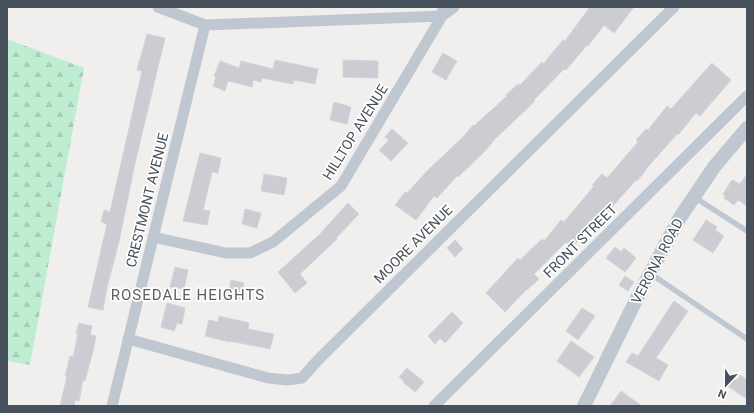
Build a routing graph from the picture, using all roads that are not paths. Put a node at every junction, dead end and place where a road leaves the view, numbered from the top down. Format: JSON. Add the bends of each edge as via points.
{"nodes":[{"id":1,"x":158,"y":7,"type":"edge"},
{"id":2,"x":454,"y":7,"type":"edge"},
{"id":3,"x":674,"y":7,"type":"edge"},
{"id":4,"x":443,"y":11,"type":"edge"},
{"id":5,"x":205,"y":25,"type":"junction"},
{"id":6,"x":747,"y":96,"type":"edge"},
{"id":7,"x":747,"y":128,"type":"edge"},
{"id":8,"x":694,"y":197,"type":"junction"},
{"id":9,"x":747,"y":231,"type":"edge"},
{"id":10,"x":153,"y":237,"type":"junction"},
{"id":11,"x":650,"y":273,"type":"junction"},
{"id":12,"x":128,"y":339,"type":"junction"},
{"id":13,"x":747,"y":339,"type":"edge"},
{"id":14,"x":112,"y":406,"type":"edge"},
{"id":15,"x":434,"y":406,"type":"edge"},
{"id":16,"x":584,"y":406,"type":"edge"}],
"edges":[{"from":1,"to":5,"type":"street"},
{"from":2,"to":4,"type":"street"},
{"from":3,"to":12,"type":"street","name":"MOORE AVENUE","via":[[302,378],[268,378]]},
{"from":4,"to":5,"type":"street"},
{"from":4,"to":10,"type":"street","name":"HILLTOP AVENUE","via":[[341,186],[273,242],[250,253],[226,253]]},
{"from":5,"to":10,"type":"street","name":"CRESTMONT AVENUE"},
{"from":6,"to":15,"type":"street","name":"FRONT STREET"},
{"from":7,"to":8,"type":"street","name":"VERONA ROAD","via":[[714,167]]},
{"from":8,"to":9,"type":"lane"},
{"from":8,"to":11,"type":"street","name":"VERONA ROAD"},
{"from":10,"to":12,"type":"street","name":"CRESTMONT AVENUE"},
{"from":11,"to":13,"type":"lane"},
{"from":11,"to":16,"type":"street","name":"VERONA ROAD"},
{"from":12,"to":14,"type":"street","name":"CRESTMONT AVENUE"}]}
